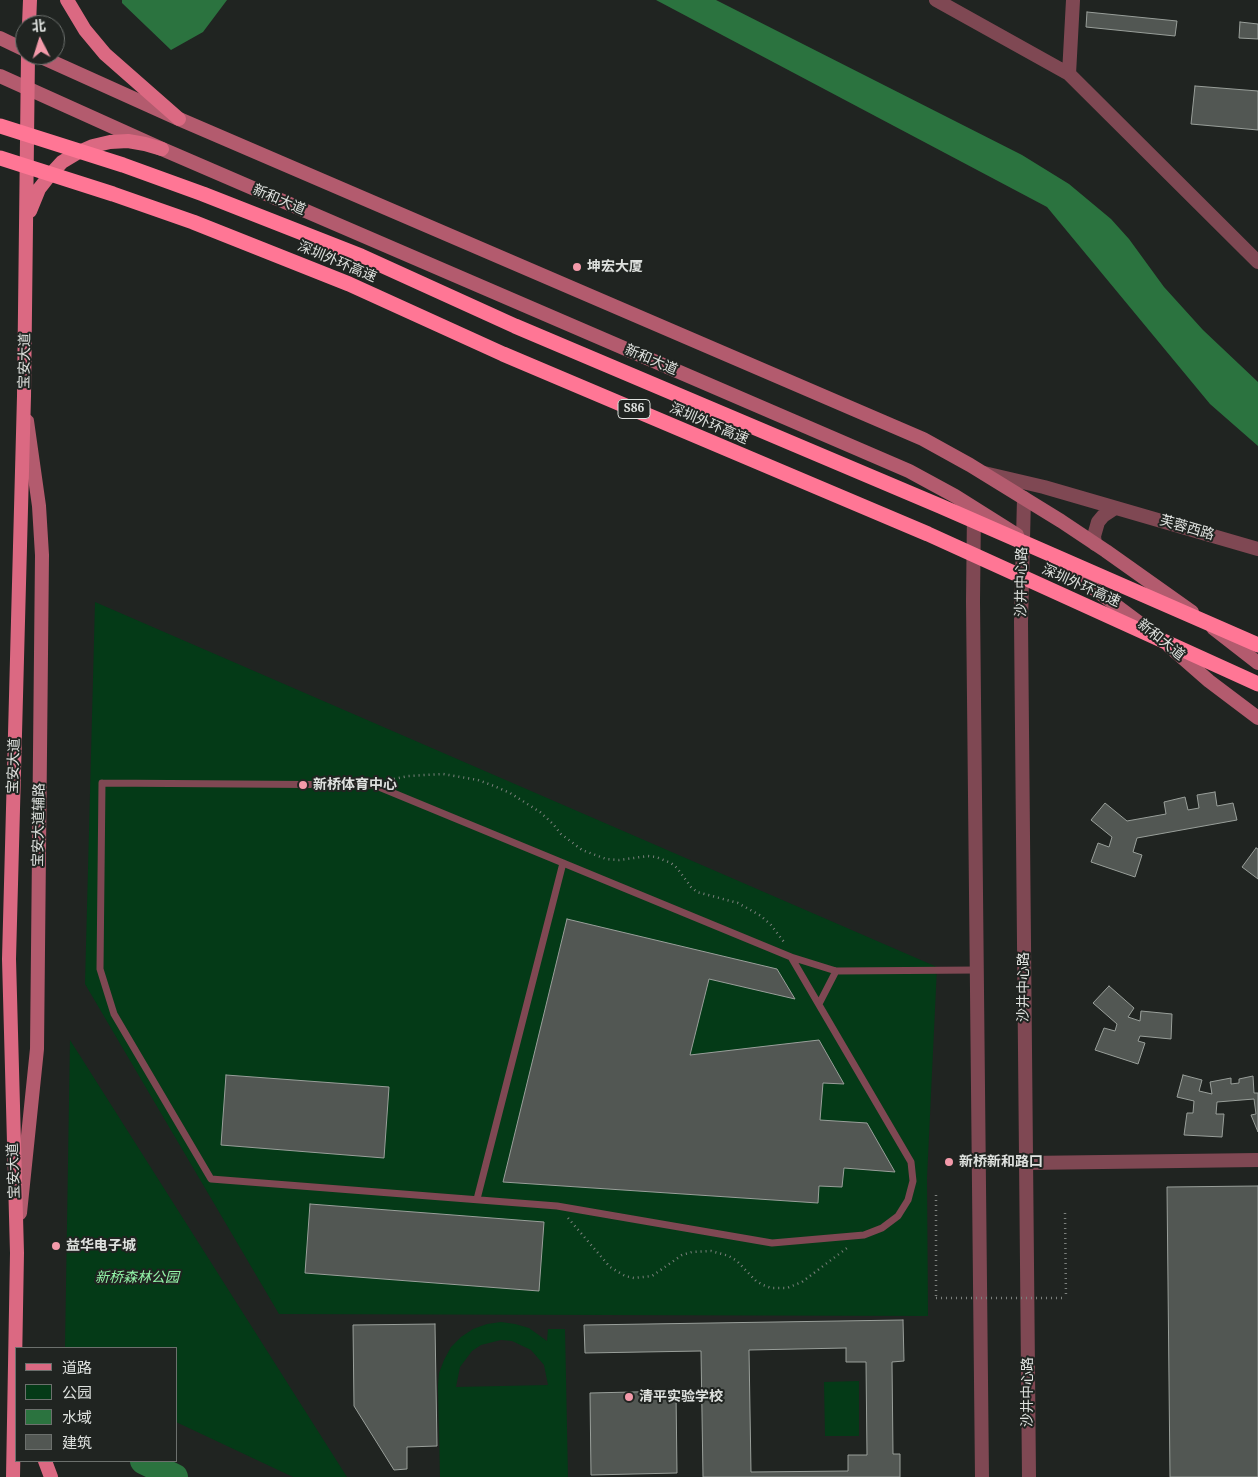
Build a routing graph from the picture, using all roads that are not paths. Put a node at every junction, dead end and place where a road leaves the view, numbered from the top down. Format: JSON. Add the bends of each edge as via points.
{"nodes":[{"id":1,"x":30,"y":0,"type":"edge"},
{"id":2,"x":67,"y":0,"type":"edge"},
{"id":3,"x":936,"y":0,"type":"edge"},
{"id":4,"x":1073,"y":0,"type":"edge"},
{"id":5,"x":29,"y":15,"type":"edge"},
{"id":6,"x":0,"y":38,"type":"edge"},
{"id":7,"x":15,"y":45,"type":"edge"},
{"id":8,"x":28,"y":65,"type":"edge"},
{"id":9,"x":59,"y":65,"type":"edge"},
{"id":10,"x":1069,"y":74,"type":"junction"},
{"id":11,"x":0,"y":76,"type":"edge"},
{"id":12,"x":28,"y":89,"type":"junction"},
{"id":13,"x":179,"y":119,"type":"junction"},
{"id":14,"x":0,"y":126,"type":"edge"},
{"id":15,"x":162,"y":149,"type":"junction"},
{"id":16,"x":0,"y":158,"type":"edge"},
{"id":17,"x":27,"y":221,"type":"junction"},
{"id":18,"x":1258,"y":262,"type":"edge"},
{"id":19,"x":24,"y":396,"type":"junction"},
{"id":20,"x":982,"y":472,"type":"junction"},
{"id":21,"x":1024,"y":498,"type":"junction"},
{"id":22,"x":974,"y":508,"type":"junction"},
{"id":23,"x":1115,"y":508,"type":"junction"},
{"id":24,"x":1023,"y":539,"type":"junction"},
{"id":25,"x":1095,"y":544,"type":"junction"},
{"id":26,"x":1258,"y":549,"type":"edge"},
{"id":27,"x":1258,"y":645,"type":"edge"},
{"id":28,"x":1258,"y":663,"type":"edge"},
{"id":29,"x":1258,"y":684,"type":"edge"},
{"id":30,"x":1258,"y":718,"type":"edge"},
{"id":31,"x":563,"y":863,"type":"junction"},
{"id":32,"x":791,"y":957,"type":"junction"},
{"id":33,"x":977,"y":970,"type":"junction"},
{"id":34,"x":836,"y":971,"type":"junction"},
{"id":35,"x":819,"y":1004,"type":"junction"},
{"id":36,"x":1258,"y":1160,"type":"edge"},
{"id":37,"x":1026,"y":1163,"type":"junction"},
{"id":38,"x":477,"y":1199,"type":"junction"},
{"id":39,"x":17,"y":1253,"type":"junction"},
{"id":40,"x":16,"y":1319,"type":"junction"},
{"id":41,"x":15,"y":1347,"type":"edge"},
{"id":42,"x":21,"y":1347,"type":"edge"},
{"id":43,"x":15,"y":1372,"type":"edge"},
{"id":44,"x":44,"y":1462,"type":"edge"},
{"id":45,"x":13,"y":1477,"type":"edge"},
{"id":46,"x":51,"y":1477,"type":"edge"},
{"id":47,"x":982,"y":1477,"type":"edge"},
{"id":48,"x":1028,"y":1477,"type":"edge"}],
"edges":[{"from":1,"to":5,"type":"main road"},
{"from":2,"to":13,"type":"main road","via":[[85,30],[105,54]]},
{"from":3,"to":10,"type":"street"},
{"from":4,"to":10,"type":"street"},
{"from":6,"to":7,"type":"main road"},
{"from":8,"to":12,"type":"main road","name":"宝安大道"},
{"from":9,"to":13,"type":"main road"},
{"from":10,"to":18,"type":"street"},
{"from":11,"to":12,"type":"main road","name":"新和大道"},
{"from":12,"to":15,"type":"main road","name":"新和大道"},
{"from":12,"to":17,"type":"main road","name":"宝安大道"},
{"from":13,"to":20,"type":"main road","via":[[923,439]]},
{"from":14,"to":27,"type":"highway","name":"深圳外环高速","number":"S86","bridge":true,"via":[[123,165],[352,253]]},
{"from":15,"to":17,"type":"main road","via":[[145,144],[110,142],[77,153],[50,174]]},
{"from":15,"to":22,"type":"main road","name":"新和大道","via":[[909,471]]},
{"from":16,"to":29,"type":"highway","name":"深圳外环高速","number":"S86","bridge":true,"via":[[193,222],[349,284],[503,354],[928,534]]},
{"from":17,"to":19,"type":"main road","name":"宝安大道"},
{"from":19,"to":39,"type":"main road","name":"宝安大道","via":[[8,959]]},
{"from":19,"to":39,"type":"main road","name":"宝安大道辅路","via":[[39,506],[42,555],[36,1049]]},
{"from":20,"to":21,"type":"main road"},
{"from":20,"to":23,"type":"street","name":"芙蓉西路"},
{"from":21,"to":24,"type":"street","name":"沙井中心路"},
{"from":21,"to":25,"type":"main road"},
{"from":22,"to":24,"type":"main road","name":"新和大道"},
{"from":22,"to":33,"type":"street"},
{"from":23,"to":25,"type":"street","via":[[1098,522]]},
{"from":23,"to":26,"type":"street","name":"芙蓉西路"},
{"from":24,"to":30,"type":"main road","name":"新和大道","via":[[1087,582]]},
{"from":24,"to":37,"type":"street","name":"沙井中心路"},
{"from":25,"to":28,"type":"main road"},
{"from":31,"to":32,"type":"lane"},
{"from":31,"to":38,"type":"lane"},
{"from":31,"to":38,"type":"lane","via":[[374,785],[102,783],[100,969],[114,1014],[211,1179]]},
{"from":32,"to":34,"type":"lane"},
{"from":32,"to":35,"type":"lane"},
{"from":33,"to":34,"type":"lane"},
{"from":33,"to":47,"type":"street"},
{"from":34,"to":35,"type":"lane"},
{"from":35,"to":38,"type":"lane","via":[[911,1162],[913,1181],[908,1200],[898,1216],[882,1228],[864,1235],[772,1243],[557,1206]]},
{"from":36,"to":37,"type":"street"},
{"from":37,"to":48,"type":"street","name":"沙井中心路"},
{"from":39,"to":40,"type":"main road","name":"宝安大道"},
{"from":40,"to":41,"type":"main road","name":"宝安大道"},
{"from":40,"to":42,"type":"main road"},
{"from":43,"to":45,"type":"main road","name":"宝安大道"},
{"from":44,"to":46,"type":"main road"}]}
